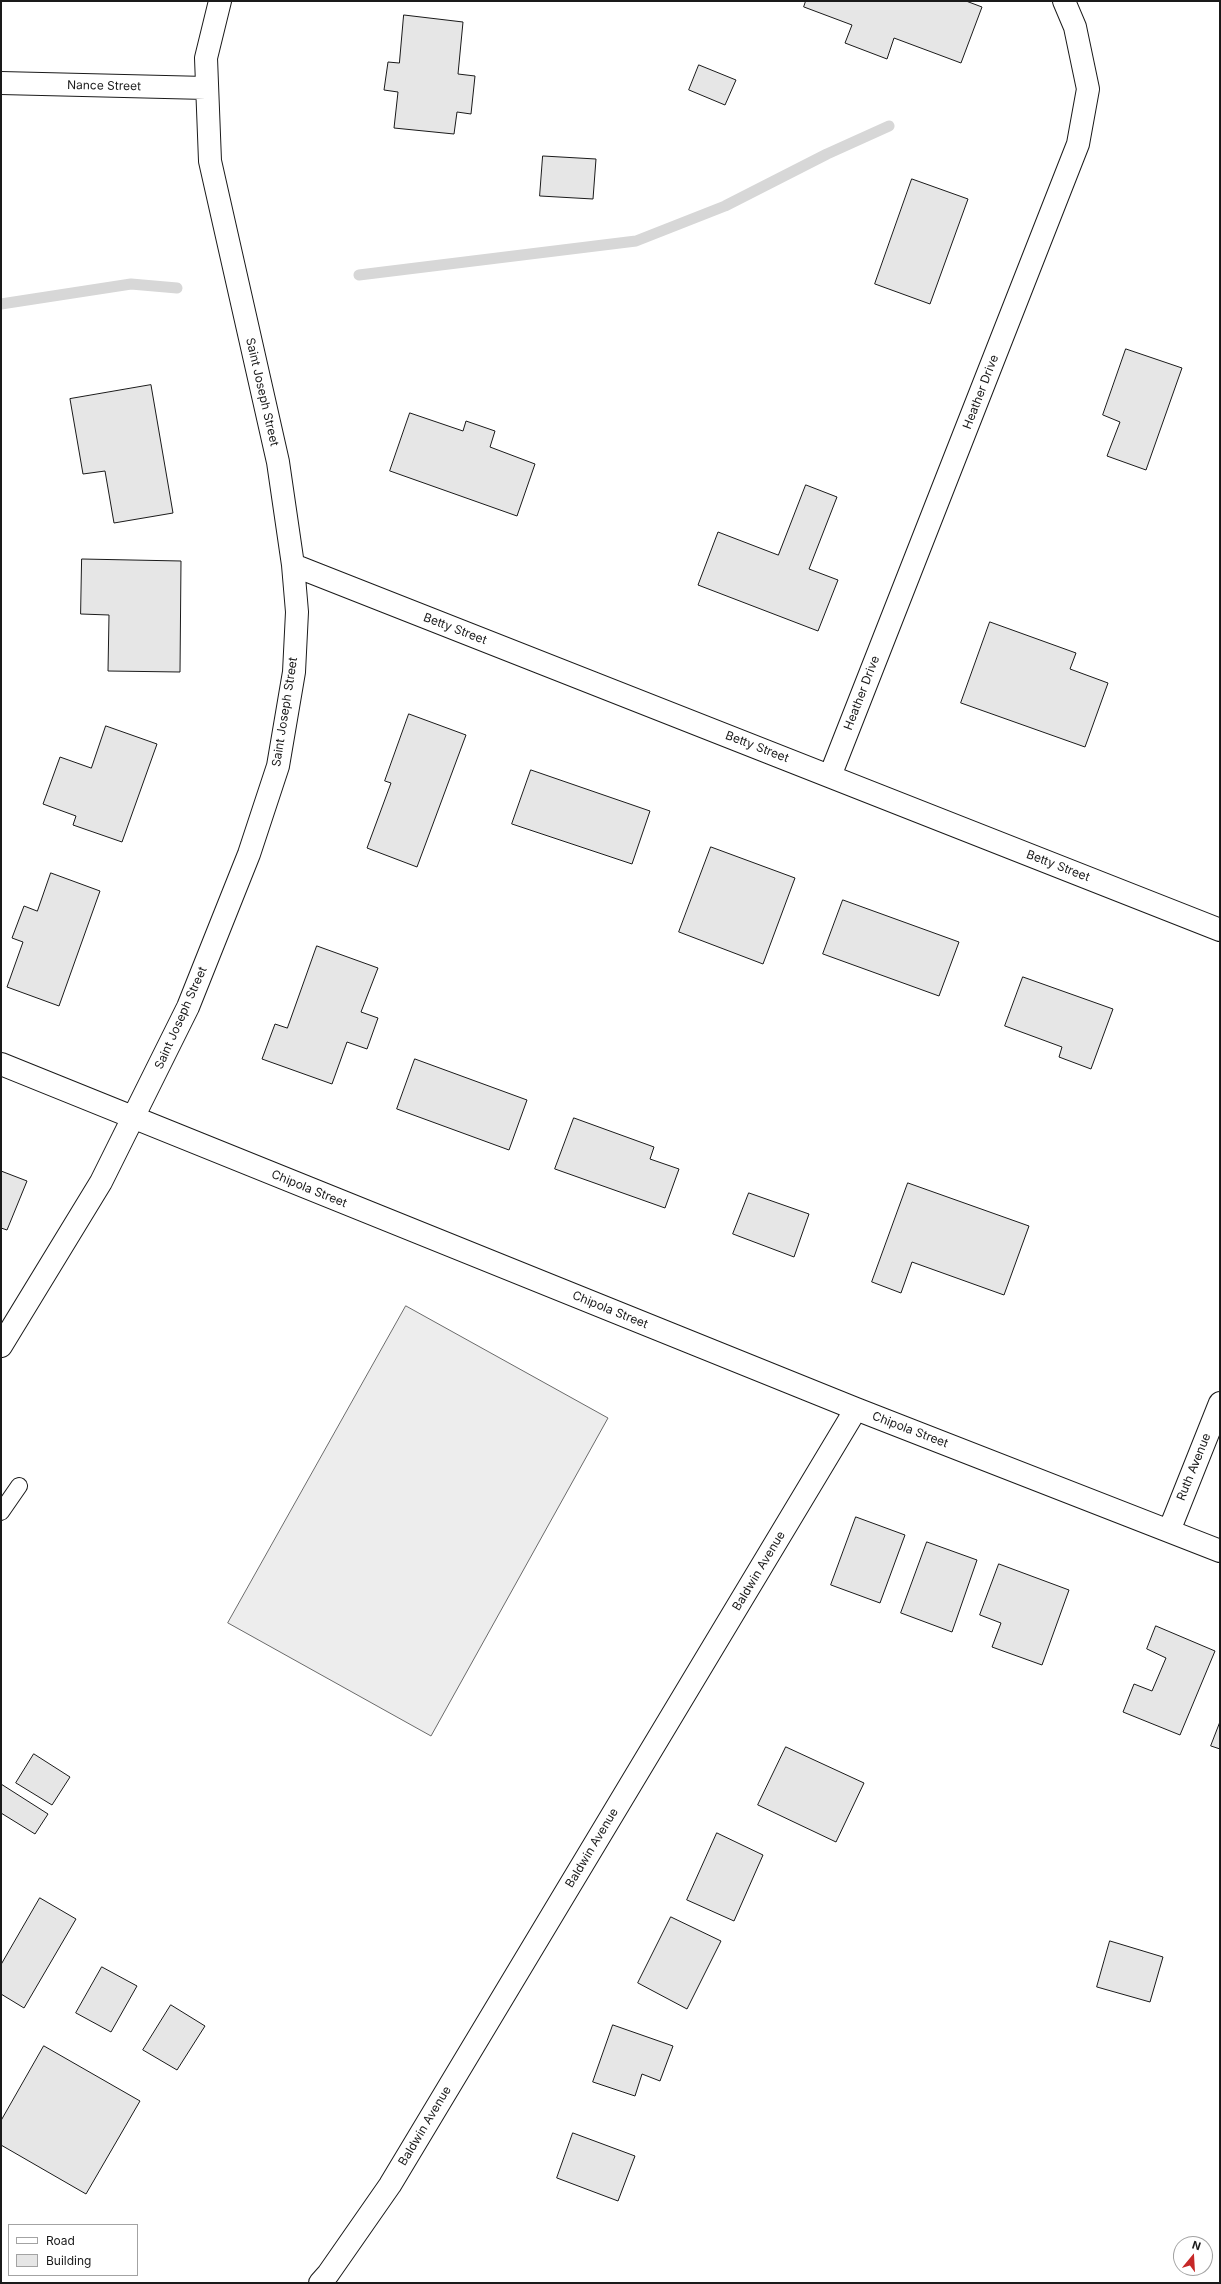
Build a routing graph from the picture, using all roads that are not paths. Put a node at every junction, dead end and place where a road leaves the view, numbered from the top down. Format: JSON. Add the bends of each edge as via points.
{"nodes":[{"id":1,"x":220,"y":1,"type":"edge"},
{"id":2,"x":1064,"y":1,"type":"edge"},
{"id":3,"x":1,"y":83,"type":"edge"},
{"id":4,"x":206,"y":88,"type":"junction"},
{"id":5,"x":293,"y":565,"type":"junction"},
{"id":6,"x":830,"y":776,"type":"junction"},
{"id":7,"x":1220,"y":930,"type":"edge"},
{"id":8,"x":1,"y":1064,"type":"edge"},
{"id":9,"x":134,"y":1118,"type":"junction"},
{"id":10,"x":1,"y":1346,"type":"edge"},
{"id":11,"x":1220,"y":1403,"type":"edge"},
{"id":12,"x":856,"y":1409,"type":"junction"},
{"id":13,"x":18,"y":1486,"type":"dead end"},
{"id":14,"x":1,"y":1512,"type":"edge"},
{"id":15,"x":1169,"y":1531,"type":"junction"},
{"id":16,"x":1220,"y":1551,"type":"edge"},
{"id":17,"x":320,"y":2283,"type":"edge"}],
"edges":[{"from":1,"to":4,"type":"street","name":"Saint Joseph Street","via":[[206,58]]},
{"from":2,"to":6,"type":"street","name":"Heather Drive","via":[[1075,27],[1088,89],[1078,144]]},
{"from":3,"to":4,"type":"street","name":"Nance Street"},
{"from":4,"to":5,"type":"street","name":"Saint Joseph Street","via":[[210,161],[278,462]]},
{"from":5,"to":6,"type":"street","name":"Betty Street"},
{"from":5,"to":9,"type":"street","name":"Saint Joseph Street","via":[[297,612],[294,672],[278,766],[249,854],[188,1007]]},
{"from":6,"to":7,"type":"street","name":"Betty Street"},
{"from":8,"to":9,"type":"street","name":"Chipola Street"},
{"from":9,"to":10,"type":"street","name":"Saint Joseph Street","via":[[101,1182]]},
{"from":9,"to":12,"type":"street","name":"Chipola Street"},
{"from":11,"to":15,"type":"street","name":"Ruth Avenue"},
{"from":12,"to":15,"type":"street","name":"Chipola Street"},
{"from":12,"to":17,"type":"street","name":"Baldwin Avenue","via":[[390,2185]]},
{"from":13,"to":14,"type":"lane"},
{"from":15,"to":16,"type":"street","name":"Chipola Street"}]}
